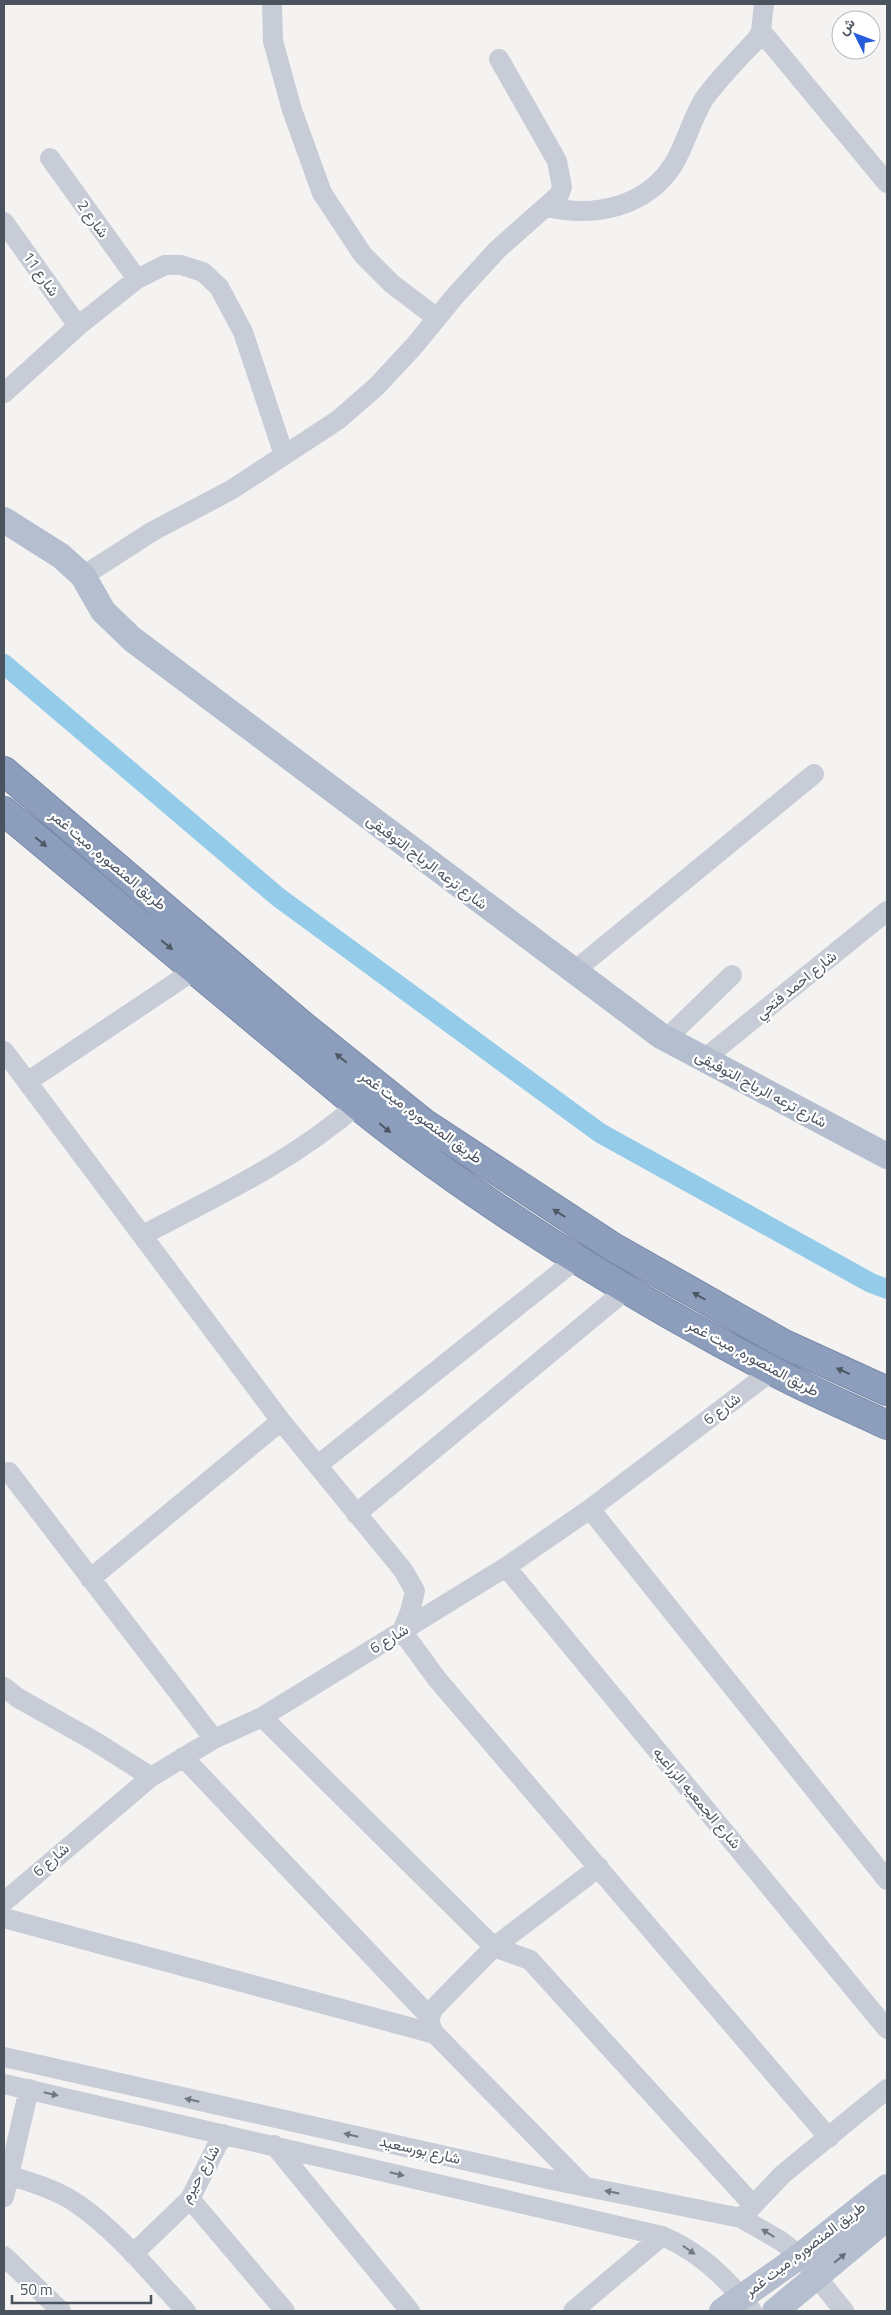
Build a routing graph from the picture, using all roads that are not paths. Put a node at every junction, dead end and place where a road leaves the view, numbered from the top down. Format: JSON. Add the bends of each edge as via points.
{"nodes":[{"id":1,"x":272,"y":4,"type":"edge"},
{"id":2,"x":764,"y":4,"type":"edge"},
{"id":3,"x":761,"y":31,"type":"junction"},
{"id":4,"x":499,"y":59,"type":"dead end"},
{"id":5,"x":50,"y":158,"type":"dead end"},
{"id":6,"x":887,"y":183,"type":"edge"},
{"id":7,"x":548,"y":207,"type":"junction"},
{"id":8,"x":4,"y":222,"type":"edge"},
{"id":9,"x":137,"y":279,"type":"junction"},
{"id":10,"x":437,"y":318,"type":"junction"},
{"id":11,"x":78,"y":326,"type":"junction"},
{"id":12,"x":4,"y":393,"type":"edge"},
{"id":13,"x":284,"y":455,"type":"junction"},
{"id":14,"x":4,"y":520,"type":"edge"},
{"id":15,"x":83,"y":576,"type":"junction"},
{"id":16,"x":4,"y":771,"type":"edge"},
{"id":17,"x":814,"y":774,"type":"dead end"},
{"id":18,"x":4,"y":811,"type":"edge"},
{"id":19,"x":887,"y":911,"type":"edge"},
{"id":20,"x":196,"y":969,"type":"junction"},
{"id":21,"x":574,"y":972,"type":"junction"},
{"id":22,"x":732,"y":975,"type":"dead end"},
{"id":23,"x":666,"y":1039,"type":"junction"},
{"id":24,"x":4,"y":1051,"type":"edge"},
{"id":25,"x":704,"y":1059,"type":"junction"},
{"id":26,"x":28,"y":1082,"type":"junction"},
{"id":27,"x":357,"y":1105,"type":"junction"},
{"id":28,"x":887,"y":1156,"type":"edge"},
{"id":29,"x":143,"y":1235,"type":"junction"},
{"id":30,"x":578,"y":1258,"type":"junction"},
{"id":31,"x":627,"y":1290,"type":"junction"},
{"id":32,"x":784,"y":1344,"type":"junction"},
{"id":33,"x":772,"y":1371,"type":"junction"},
{"id":34,"x":887,"y":1391,"type":"edge"},
{"id":35,"x":281,"y":1421,"type":"junction"},
{"id":36,"x":887,"y":1425,"type":"edge"},
{"id":37,"x":318,"y":1466,"type":"junction"},
{"id":38,"x":9,"y":1472,"type":"dead end"},
{"id":39,"x":590,"y":1509,"type":"junction"},
{"id":40,"x":356,"y":1514,"type":"junction"},
{"id":41,"x":506,"y":1567,"type":"junction"},
{"id":42,"x":90,"y":1579,"type":"junction"},
{"id":43,"x":402,"y":1631,"type":"junction"},
{"id":44,"x":4,"y":1687,"type":"edge"},
{"id":45,"x":262,"y":1717,"type":"junction"},
{"id":46,"x":214,"y":1739,"type":"junction"},
{"id":47,"x":184,"y":1757,"type":"junction"},
{"id":48,"x":151,"y":1777,"type":"junction"},
{"id":49,"x":599,"y":1867,"type":"junction"},
{"id":50,"x":887,"y":1880,"type":"edge"},
{"id":51,"x":4,"y":1902,"type":"edge"},
{"id":52,"x":4,"y":1918,"type":"edge"},
{"id":53,"x":494,"y":1947,"type":"junction"},
{"id":54,"x":432,"y":2025,"type":"junction"},
{"id":55,"x":887,"y":2029,"type":"edge"},
{"id":56,"x":4,"y":2057,"type":"edge"},
{"id":57,"x":4,"y":2084,"type":"edge"},
{"id":58,"x":29,"y":2089,"type":"junction"},
{"id":59,"x":885,"y":2095,"type":"edge"},
{"id":60,"x":223,"y":2134,"type":"junction"},
{"id":61,"x":829,"y":2138,"type":"junction"},
{"id":62,"x":274,"y":2145,"type":"junction"},
{"id":63,"x":8,"y":2175,"type":"junction"},
{"id":64,"x":552,"y":2180,"type":"junction"},
{"id":65,"x":887,"y":2186,"type":"edge"},
{"id":66,"x":585,"y":2187,"type":"junction"},
{"id":67,"x":4,"y":2197,"type":"edge"},
{"id":68,"x":190,"y":2199,"type":"junction"},
{"id":69,"x":546,"y":2208,"type":"junction"},
{"id":70,"x":746,"y":2211,"type":"junction"},
{"id":71,"x":887,"y":2218,"type":"edge"},
{"id":72,"x":662,"y":2236,"type":"junction"},
{"id":73,"x":133,"y":2254,"type":"junction"},
{"id":74,"x":4,"y":2256,"type":"edge"},
{"id":75,"x":800,"y":2256,"type":"junction"},
{"id":76,"x":818,"y":2276,"type":"junction"},
{"id":77,"x":738,"y":2306,"type":"edge"},
{"id":78,"x":61,"y":2311,"type":"edge"},
{"id":79,"x":186,"y":2311,"type":"edge"},
{"id":80,"x":285,"y":2311,"type":"edge"},
{"id":81,"x":410,"y":2311,"type":"edge"},
{"id":82,"x":573,"y":2311,"type":"edge"},
{"id":83,"x":775,"y":2311,"type":"edge"},
{"id":84,"x":844,"y":2311,"type":"edge"}],
"edges":[{"from":1,"to":10,"type":"street","via":[[272,41],[292,110],[322,193],[363,255],[392,284]]},
{"from":2,"to":3,"type":"street"},
{"from":3,"to":6,"type":"street"},
{"from":3,"to":7,"type":"street","via":[[705,99],[673,165],[656,183],[633,200],[614,208],[570,212]]},
{"from":4,"to":7,"type":"street","via":[[557,161],[562,187]]},
{"from":5,"to":9,"type":"street","name":"شارع 2"},
{"from":7,"to":10,"type":"street","via":[[497,250]]},
{"from":8,"to":11,"type":"street","name":"شارع 11"},
{"from":9,"to":11,"type":"street"},
{"from":9,"to":13,"type":"street","via":[[165,266],[181,265],[203,272],[219,287],[243,332]]},
{"from":10,"to":13,"type":"street","via":[[416,345],[370,392],[338,420]]},
{"from":11,"to":12,"type":"street"},
{"from":13,"to":15,"type":"street","via":[[231,490],[153,531]]},
{"from":14,"to":15,"type":"main road","name":"شارع ترعه الرياح التوفيقى","via":[[61,556]]},
{"from":15,"to":21,"type":"main road","name":"شارع ترعه الرياح التوفيقى","via":[[103,611],[132,639]]},
{"from":32,"to":16,"type":"highway","name":"طريق المنصوره, ميت غمر","one_way":true,"via":[[614,1247],[424,1123],[302,1025]]},
{"from":17,"to":21,"type":"street"},
{"from":18,"to":20,"type":"highway","name":"طريق المنصوره, ميت غمر","one_way":true},
{"from":19,"to":25,"type":"street","name":"شارع احمد فتحي"},
{"from":20,"to":26,"type":"street"},
{"from":20,"to":27,"type":"highway","name":"طريق المنصوره, ميت غمر"},
{"from":21,"to":23,"type":"main road","name":"شارع ترعه الرياح التوفيقى"},
{"from":22,"to":23,"type":"street"},
{"from":23,"to":25,"type":"main road","name":"شارع ترعه الرياح التوفيقى"},
{"from":24,"to":26,"type":"street"},
{"from":25,"to":28,"type":"main road","name":"شارع ترعه الرياح التوفيقى"},
{"from":26,"to":29,"type":"street"},
{"from":27,"to":29,"type":"street","via":[[326,1132],[280,1162]]},
{"from":27,"to":30,"type":"highway","name":"طريق المنصوره, ميت غمر","one_way":true,"via":[[466,1187]]},
{"from":29,"to":35,"type":"street"},
{"from":30,"to":31,"type":"highway","name":"طريق المنصوره, ميت غمر"},
{"from":30,"to":37,"type":"street"},
{"from":31,"to":33,"type":"highway","name":"طريق المنصوره, ميت غمر"},
{"from":31,"to":40,"type":"street"},
{"from":32,"to":33,"type":"highway"},
{"from":34,"to":32,"type":"highway","name":"طريق المنصوره, ميت غمر","one_way":true},
{"from":33,"to":36,"type":"highway","name":"طريق المنصوره, ميت غمر"},
{"from":33,"to":39,"type":"street","name":"شارع 6"},
{"from":35,"to":37,"type":"street"},
{"from":35,"to":42,"type":"street"},
{"from":37,"to":40,"type":"street"},
{"from":38,"to":42,"type":"street"},
{"from":39,"to":41,"type":"street","name":"شارع 6"},
{"from":39,"to":50,"type":"street"},
{"from":40,"to":43,"type":"street","via":[[403,1570],[415,1591]]},
{"from":41,"to":43,"type":"street","name":"شارع 6"},
{"from":41,"to":55,"type":"street","name":"شارع الجمعيه الزراعيه"},
{"from":42,"to":46,"type":"street"},
{"from":43,"to":45,"type":"street","name":"شارع 6"},
{"from":43,"to":49,"type":"street","via":[[437,1679]]},
{"from":44,"to":48,"type":"street"},
{"from":45,"to":46,"type":"street","name":"شارع 6"},
{"from":45,"to":53,"type":"street"},
{"from":46,"to":47,"type":"street","name":"شارع 6"},
{"from":47,"to":48,"type":"street","name":"شارع 6"},
{"from":47,"to":54,"type":"street"},
{"from":48,"to":51,"type":"street","name":"شارع 6"},
{"from":49,"to":53,"type":"street"},
{"from":49,"to":61,"type":"street"},
{"from":52,"to":54,"type":"street"},
{"from":53,"to":54,"type":"street","via":[[434,2008]]},
{"from":53,"to":70,"type":"street","via":[[530,1960]]},
{"from":54,"to":66,"type":"street"},
{"from":64,"to":56,"type":"street","name":"شارع بورسعيد","one_way":true},
{"from":57,"to":58,"type":"street","name":"شارع بورسعيد"},
{"from":58,"to":60,"type":"street","name":"شارع بورسعيد","one_way":true},
{"from":58,"to":63,"type":"street"},
{"from":59,"to":61,"type":"street"},
{"from":60,"to":62,"type":"street","name":"شارع بورسعيد"},
{"from":60,"to":68,"type":"street","name":"شارع حيرم"},
{"from":61,"to":70,"type":"street","via":[[783,2174]]},
{"from":62,"to":69,"type":"street","name":"شارع بورسعيد","one_way":true},
{"from":62,"to":81,"type":"street"},
{"from":63,"to":67,"type":"street"},
{"from":63,"to":73,"type":"street","via":[[44,2186],[78,2204],[108,2227]]},
{"from":64,"to":66,"type":"street","name":"شارع بورسعيد"},
{"from":64,"to":69,"type":"street"},
{"from":65,"to":75,"type":"main road","name":"طريق المنصوره, ميت غمر"},
{"from":70,"to":66,"type":"street","name":"شارع بورسعيد","one_way":true},
{"from":68,"to":73,"type":"street","name":"شارع حيرم"},
{"from":68,"to":80,"type":"street"},
{"from":69,"to":72,"type":"street","name":"شارع بورسعيد"},
{"from":75,"to":70,"type":"street","name":"شارع بورسعيد","one_way":true},
{"from":76,"to":71,"type":"main road","name":"طريق المنصوره, ميت غمر","one_way":true},
{"from":72,"to":77,"type":"street","name":"شارع بورسعيد","one_way":true,"via":[[688,2249]]},
{"from":72,"to":82,"type":"street"},
{"from":73,"to":79,"type":"street"},
{"from":74,"to":78,"type":"street"},
{"from":75,"to":76,"type":"street","name":"شارع بورسعيد"},
{"from":75,"to":77,"type":"main road","name":"طريق المنصوره, ميت غمر"},
{"from":76,"to":83,"type":"main road","name":"طريق المنصوره, ميت غمر"},
{"from":76,"to":84,"type":"street","name":"شارع بورسعيد"}]}
